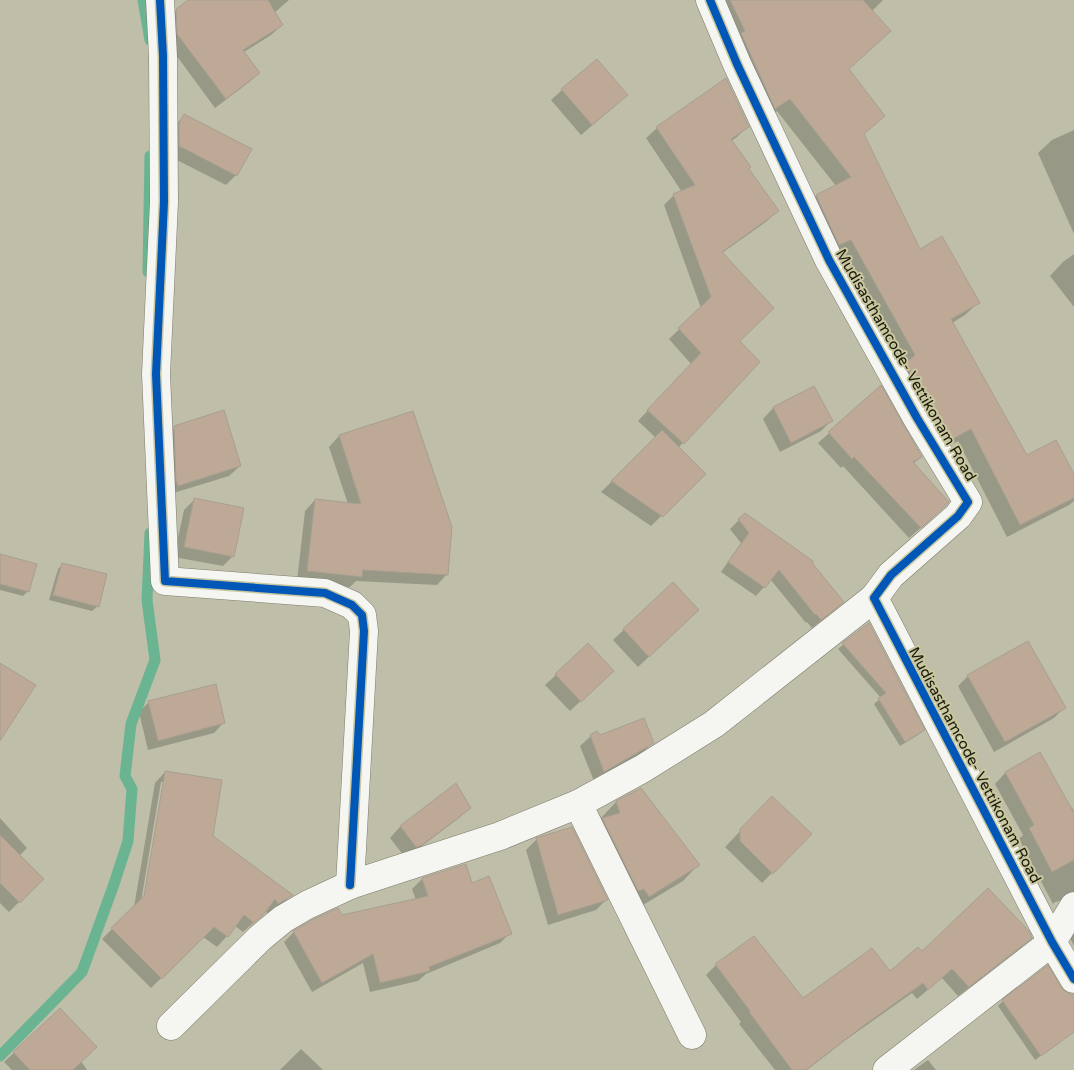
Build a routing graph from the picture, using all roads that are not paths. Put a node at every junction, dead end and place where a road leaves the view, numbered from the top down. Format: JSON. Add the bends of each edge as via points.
{"nodes":[{"id":1,"x":160,"y":0,"type":"edge"},
{"id":2,"x":710,"y":0,"type":"edge"},
{"id":3,"x":874,"y":598,"type":"junction"},
{"id":4,"x":578,"y":804,"type":"junction"},
{"id":5,"x":350,"y":885,"type":"junction"},
{"id":6,"x":1074,"y":906,"type":"edge"},
{"id":7,"x":1052,"y":942,"type":"junction"},
{"id":8,"x":1074,"y":979,"type":"edge"},
{"id":9,"x":171,"y":1026,"type":"dead end"},
{"id":10,"x":692,"y":1035,"type":"dead end"},
{"id":11,"x":887,"y":1070,"type":"edge"}],
"edges":[{"from":1,"to":5,"type":"street","via":[[164,202],[156,374],[165,581],[325,593],[352,605],[362,615],[364,631]]},
{"from":2,"to":3,"type":"street","name":"Mudisasthamcode- Vettikonam Road","via":[[830,260],[917,418],[968,502],[958,516],[890,575]]},
{"from":3,"to":4,"type":"street","via":[[714,724]]},
{"from":3,"to":7,"type":"street","name":"Mudisasthamcode- Vettikonam Road"},
{"from":4,"to":5,"type":"street","via":[[500,836]]},
{"from":4,"to":10,"type":"street"},
{"from":5,"to":9,"type":"street","via":[[283,919]]},
{"from":6,"to":7,"type":"street"},
{"from":7,"to":8,"type":"street","name":"Mudisasthamcode- Vettikonam Road"},
{"from":7,"to":11,"type":"street"}]}
